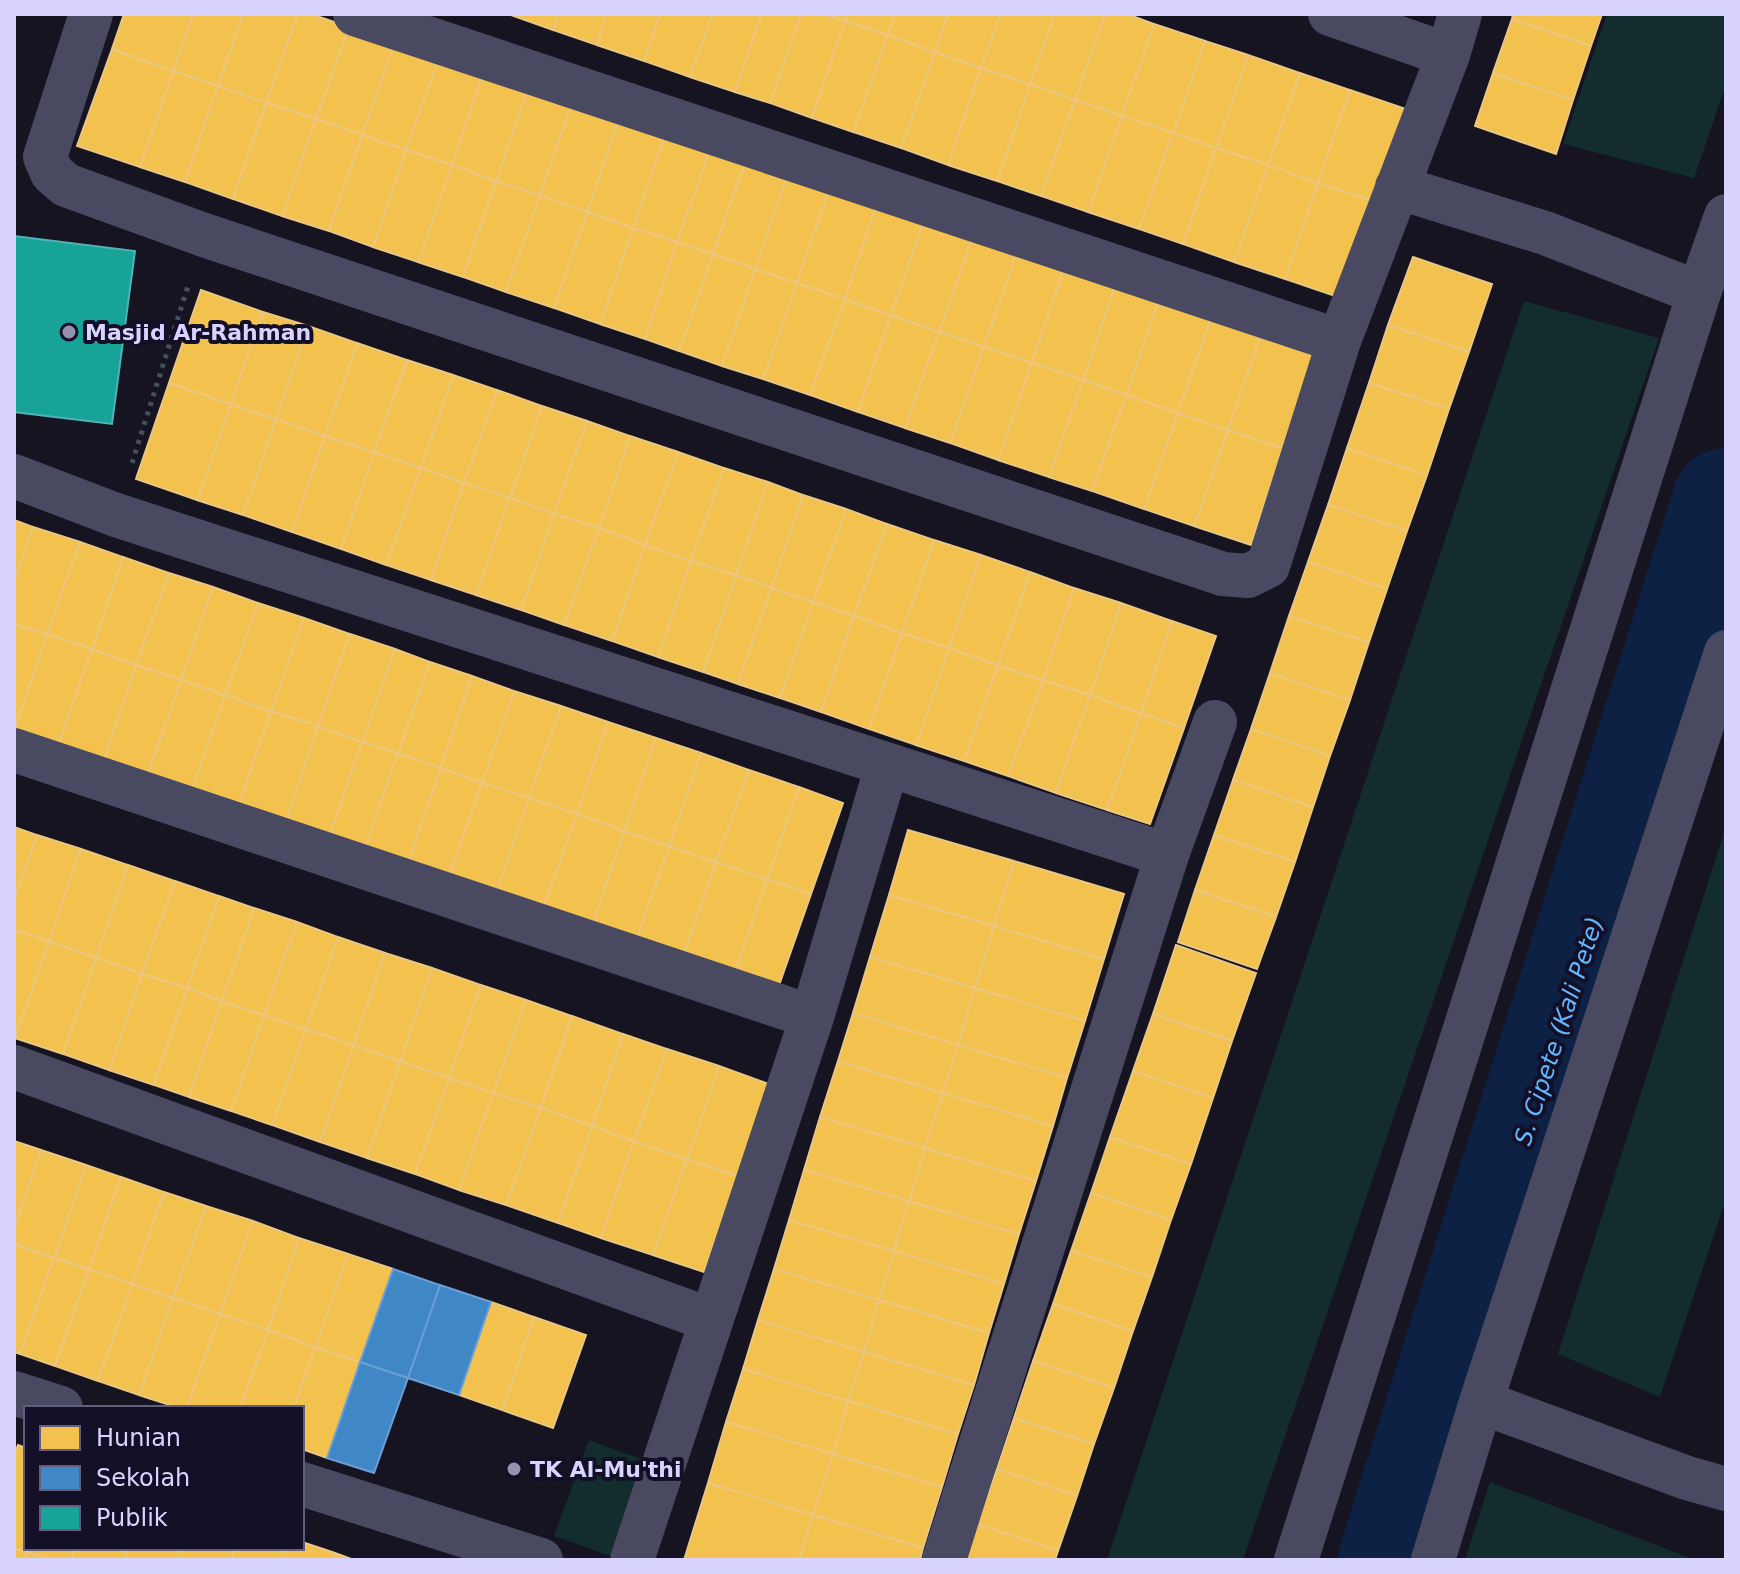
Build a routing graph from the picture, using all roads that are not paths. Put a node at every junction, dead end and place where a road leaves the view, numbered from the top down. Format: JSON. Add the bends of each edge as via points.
{"nodes":[{"id":1,"x":91,"y":14,"type":"edge"},
{"id":2,"x":355,"y":14,"type":"edge"},
{"id":3,"x":1330,"y":14,"type":"edge"},
{"id":4,"x":1460,"y":14,"type":"edge"},
{"id":5,"x":1448,"y":55,"type":"junction"},
{"id":6,"x":1397,"y":187,"type":"junction"},
{"id":7,"x":1726,"y":216,"type":"edge"},
{"id":8,"x":1699,"y":293,"type":"junction"},
{"id":9,"x":1339,"y":341,"type":"junction"},
{"id":10,"x":14,"y":476,"type":"edge"},
{"id":11,"x":1726,"y":652,"type":"edge"},
{"id":12,"x":1215,"y":722,"type":"dead end"},
{"id":13,"x":14,"y":750,"type":"edge"},
{"id":14,"x":887,"y":766,"type":"junction"},
{"id":15,"x":1167,"y":855,"type":"junction"},
{"id":16,"x":812,"y":1017,"type":"junction"},
{"id":17,"x":14,"y":1067,"type":"edge"},
{"id":18,"x":711,"y":1320,"type":"junction"},
{"id":19,"x":14,"y":1393,"type":"edge"},
{"id":20,"x":1481,"y":1402,"type":"junction"},
{"id":21,"x":55,"y":1406,"type":"edge"},
{"id":22,"x":304,"y":1485,"type":"edge"},
{"id":23,"x":1726,"y":1489,"type":"edge"},
{"id":24,"x":541,"y":1560,"type":"edge"},
{"id":25,"x":632,"y":1560,"type":"edge"},
{"id":26,"x":944,"y":1560,"type":"edge"},
{"id":27,"x":1296,"y":1560,"type":"edge"},
{"id":28,"x":1433,"y":1560,"type":"edge"}],
"edges":[{"from":1,"to":9,"type":"street","via":[[45,157],[66,185],[1223,574],[1248,576],[1268,566]]},
{"from":2,"to":9,"type":"street"},
{"from":3,"to":5,"type":"street"},
{"from":4,"to":5,"type":"street"},
{"from":5,"to":6,"type":"street"},
{"from":6,"to":8,"type":"street","via":[[1545,233]]},
{"from":6,"to":9,"type":"street"},
{"from":7,"to":8,"type":"street"},
{"from":8,"to":27,"type":"street"},
{"from":10,"to":14,"type":"street","via":[[116,515]]},
{"from":11,"to":20,"type":"street"},
{"from":12,"to":15,"type":"street"},
{"from":13,"to":16,"type":"street"},
{"from":14,"to":15,"type":"street"},
{"from":14,"to":16,"type":"street"},
{"from":15,"to":26,"type":"street"},
{"from":16,"to":18,"type":"street"},
{"from":17,"to":18,"type":"street"},
{"from":18,"to":25,"type":"street"},
{"from":19,"to":21,"type":"street"},
{"from":20,"to":23,"type":"street"},
{"from":20,"to":28,"type":"street"},
{"from":22,"to":24,"type":"street"}]}
